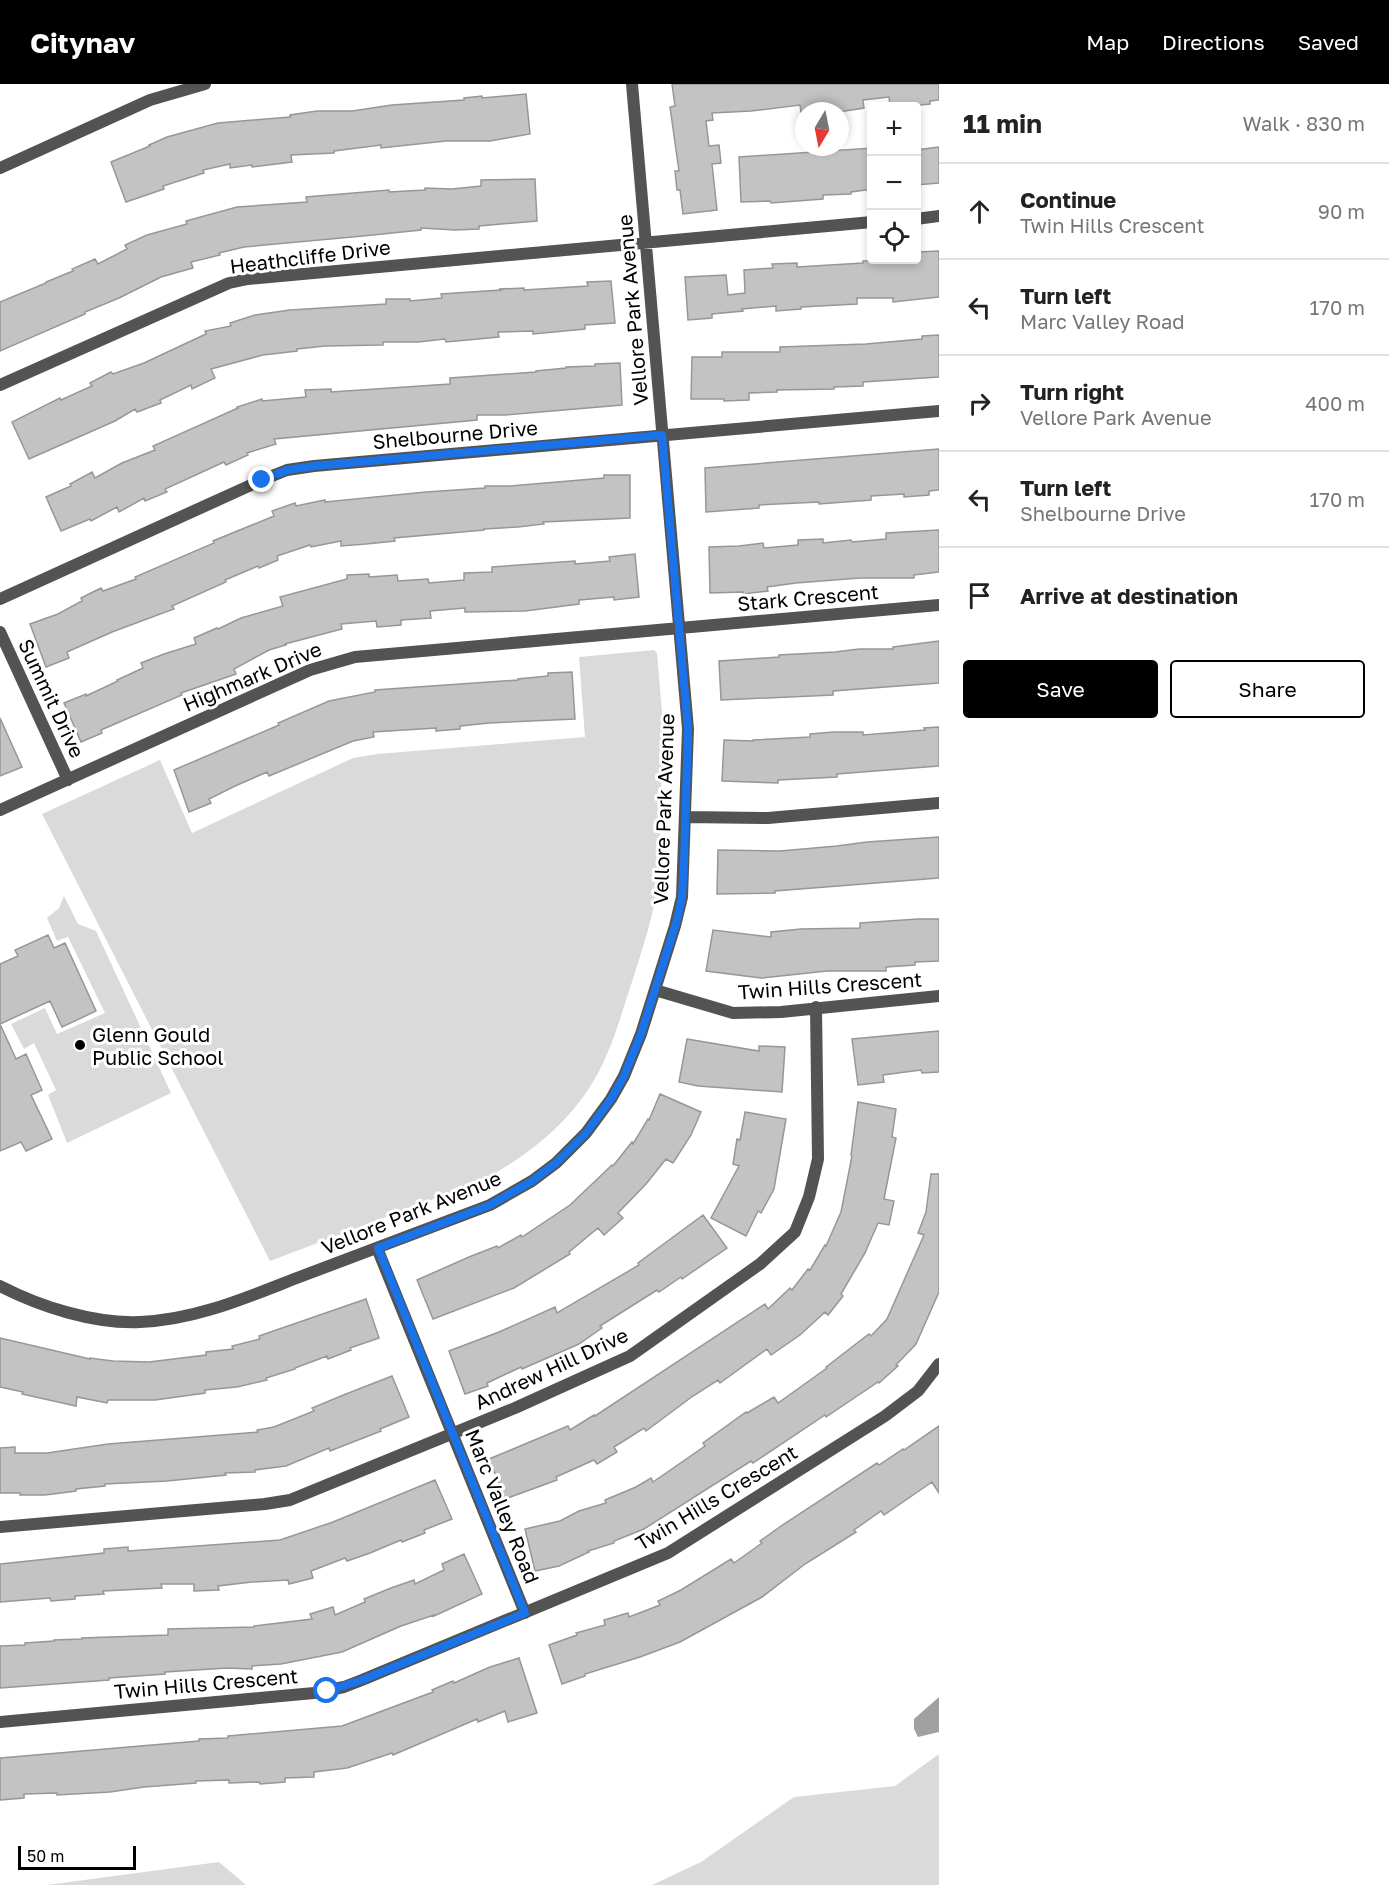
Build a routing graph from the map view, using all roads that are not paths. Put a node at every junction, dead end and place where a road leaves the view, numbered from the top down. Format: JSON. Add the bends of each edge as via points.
{"nodes":[{"id":1,"x":205,"y":84,"type":"edge"},
{"id":2,"x":632,"y":84,"type":"edge"},
{"id":3,"x":0,"y":168,"type":"edge"},
{"id":4,"x":939,"y":216,"type":"edge"},
{"id":5,"x":921,"y":218,"type":"edge"},
{"id":6,"x":867,"y":222,"type":"edge"},
{"id":7,"x":646,"y":242,"type":"junction"},
{"id":8,"x":0,"y":385,"type":"edge"},
{"id":9,"x":939,"y":411,"type":"edge"},
{"id":10,"x":662,"y":435,"type":"junction"},
{"id":11,"x":0,"y":599,"type":"edge"},
{"id":12,"x":939,"y":605,"type":"edge"},
{"id":13,"x":680,"y":628,"type":"junction"},
{"id":14,"x":0,"y":632,"type":"edge"},
{"id":15,"x":68,"y":780,"type":"junction"},
{"id":16,"x":939,"y":803,"type":"edge"},
{"id":17,"x":0,"y":810,"type":"edge"},
{"id":18,"x":685,"y":817,"type":"junction"},
{"id":19,"x":656,"y":990,"type":"junction"},
{"id":20,"x":939,"y":996,"type":"edge"},
{"id":21,"x":816,"y":1007,"type":"junction"},
{"id":22,"x":378,"y":1248,"type":"junction"},
{"id":23,"x":0,"y":1286,"type":"edge"},
{"id":24,"x":939,"y":1364,"type":"edge"},
{"id":25,"x":452,"y":1434,"type":"junction"},
{"id":26,"x":0,"y":1527,"type":"edge"},
{"id":27,"x":525,"y":1613,"type":"junction"},
{"id":28,"x":0,"y":1722,"type":"edge"}],
"edges":[{"from":1,"to":3,"type":"street","via":[[150,100]]},
{"from":2,"to":7,"type":"street","name":"Vellore Park Avenue"},
{"from":4,"to":5,"type":"street"},
{"from":6,"to":7,"type":"street"},
{"from":7,"to":8,"type":"street","name":"Heathcliffe Drive","via":[[229,283]]},
{"from":7,"to":10,"type":"street","name":"Vellore Park Avenue"},
{"from":9,"to":10,"type":"street","name":"Shelbourne Drive"},
{"from":10,"to":11,"type":"street","name":"Shelbourne Drive","via":[[287,470]]},
{"from":10,"to":13,"type":"street","name":"Vellore Park Avenue"},
{"from":12,"to":13,"type":"street","name":"Stark Crescent"},
{"from":13,"to":15,"type":"street","name":"Highmark Drive","via":[[341,660],[310,670]]},
{"from":13,"to":18,"type":"street","name":"Vellore Park Avenue","via":[[688,729]]},
{"from":14,"to":15,"type":"street","name":"Summit Drive"},
{"from":15,"to":17,"type":"street","name":"Highmark Drive"},
{"from":16,"to":18,"type":"street","via":[[768,818]]},
{"from":18,"to":19,"type":"street","name":"Vellore Park Avenue","via":[[682,897]]},
{"from":19,"to":21,"type":"street","name":"Twin Hills Crescent","via":[[733,1012]]},
{"from":19,"to":22,"type":"street","name":"Vellore Park Avenue","via":[[624,1076],[599,1116],[570,1150],[532,1181],[490,1205]]},
{"from":20,"to":21,"type":"street","name":"Twin Hills Crescent"},
{"from":21,"to":25,"type":"street","name":"Andrew Hill Drive","via":[[818,1159],[795,1232],[760,1264],[630,1356]]},
{"from":22,"to":23,"type":"street","name":"Vellore Park Avenue","via":[[221,1307],[151,1321],[69,1313]]},
{"from":22,"to":25,"type":"street","name":"Marc Valley Road"},
{"from":24,"to":27,"type":"street","name":"Twin Hills Crescent","via":[[918,1391],[885,1416],[668,1553]]},
{"from":25,"to":26,"type":"street","name":"Andrew Hill Drive","via":[[280,1502]]},
{"from":25,"to":27,"type":"street","name":"Marc Valley Road"},
{"from":27,"to":28,"type":"street","name":"Twin Hills Crescent","via":[[327,1691]]}]}
